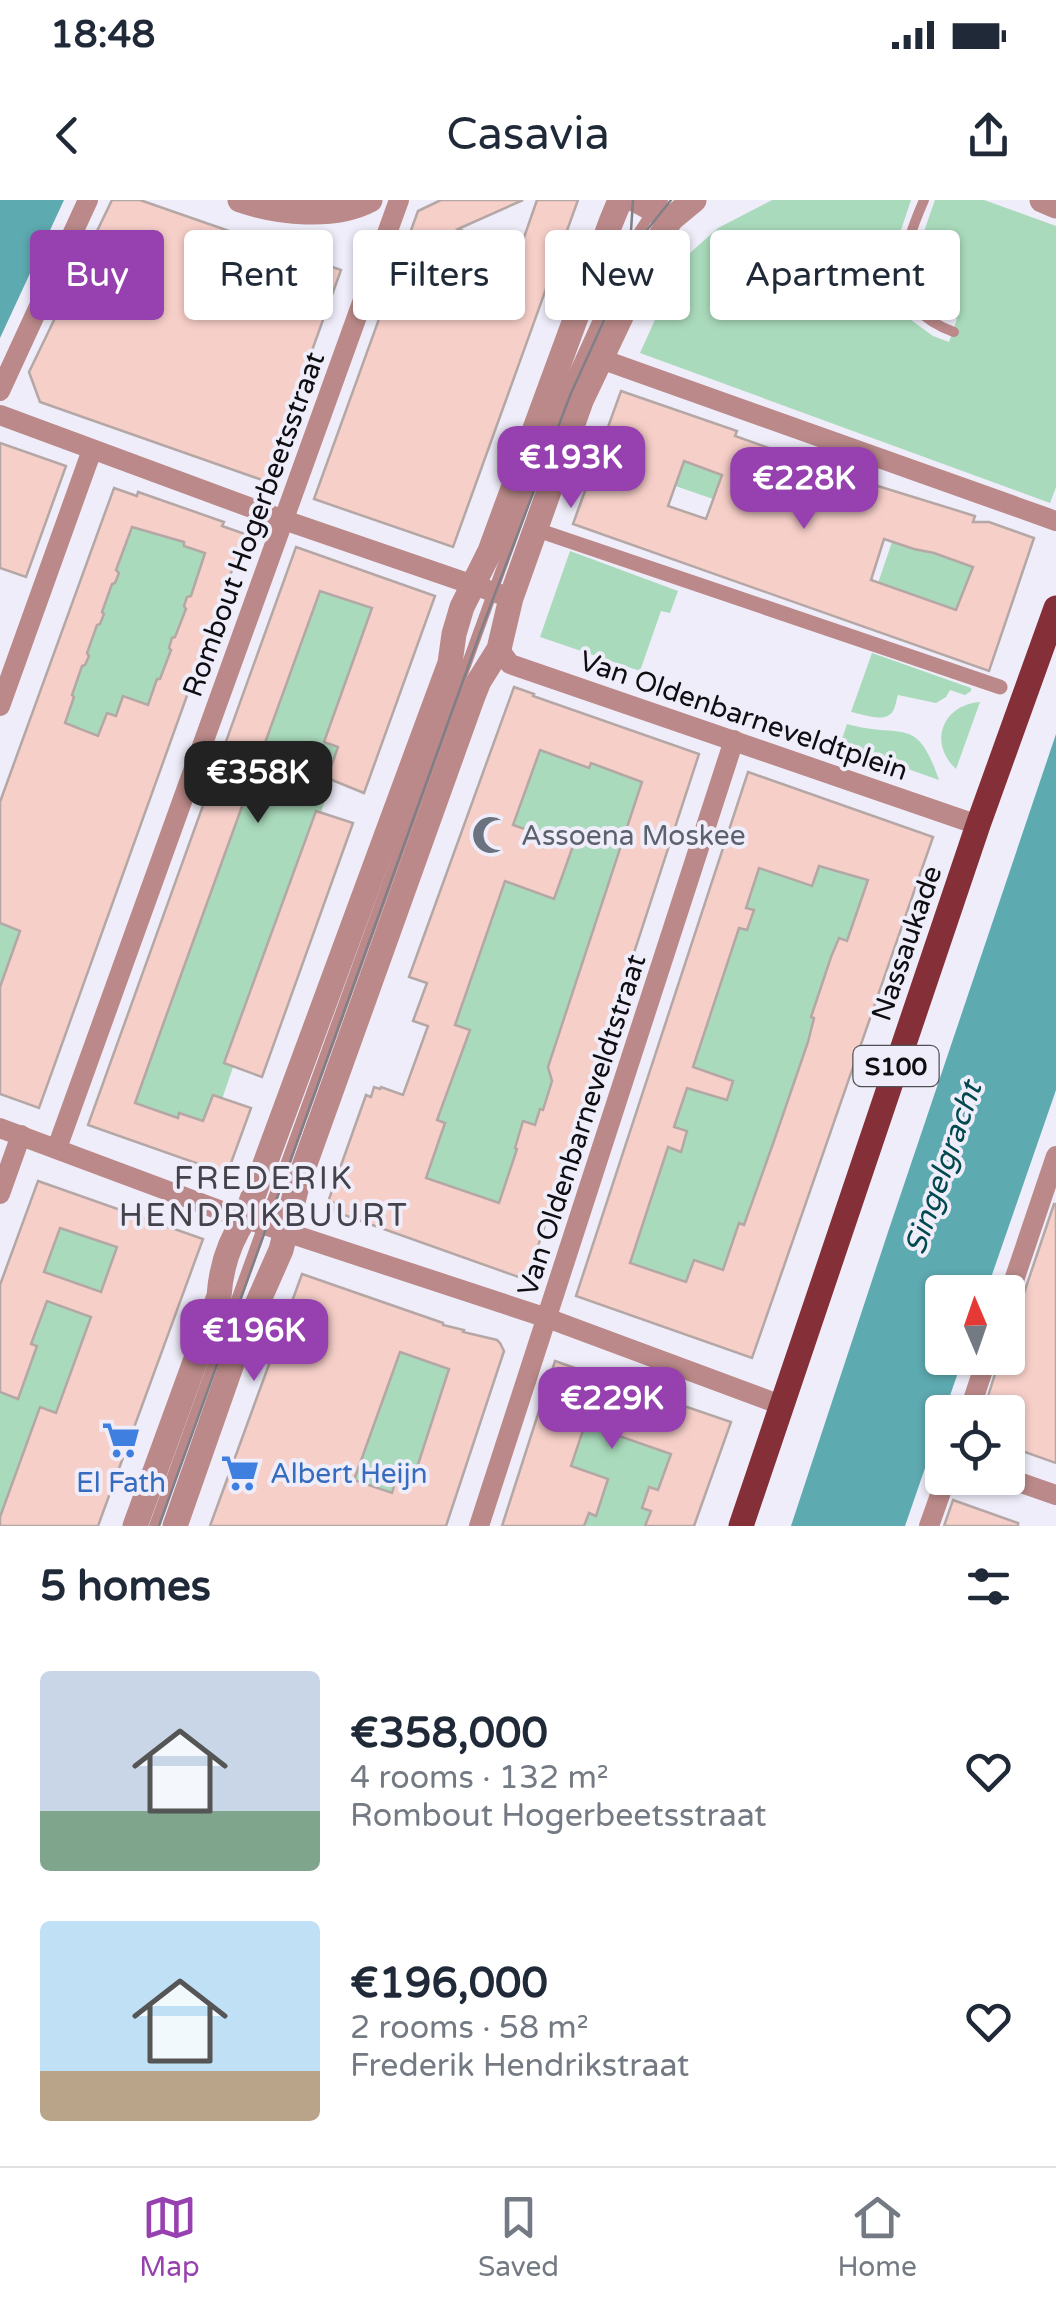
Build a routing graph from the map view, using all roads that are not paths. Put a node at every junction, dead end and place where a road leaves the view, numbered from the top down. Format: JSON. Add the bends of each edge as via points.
{"nodes":[{"id":1,"x":88,"y":200,"type":"edge"},
{"id":2,"x":240,"y":200,"type":"edge"},
{"id":3,"x":270,"y":200,"type":"edge"},
{"id":4,"x":281,"y":200,"type":"edge"},
{"id":5,"x":370,"y":200,"type":"edge"},
{"id":6,"x":399,"y":200,"type":"edge"},
{"id":7,"x":623,"y":200,"type":"edge"},
{"id":8,"x":694,"y":200,"type":"edge"},
{"id":9,"x":924,"y":200,"type":"edge"},
{"id":10,"x":1042,"y":200,"type":"edge"},
{"id":11,"x":1056,"y":206,"type":"edge"},
{"id":12,"x":656,"y":207,"type":"edge"},
{"id":13,"x":954,"y":332,"type":"dead end"},
{"id":14,"x":601,"y":359,"type":"junction"},
{"id":15,"x":0,"y":391,"type":"edge"},
{"id":16,"x":0,"y":415,"type":"edge"},
{"id":17,"x":92,"y":450,"type":"junction"},
{"id":18,"x":284,"y":520,"type":"junction"},
{"id":19,"x":1056,"y":520,"type":"edge"},
{"id":20,"x":549,"y":534,"type":"dead end"},
{"id":21,"x":492,"y":591,"type":"junction"},
{"id":22,"x":1056,"y":608,"type":"edge"},
{"id":23,"x":499,"y":649,"type":"junction"},
{"id":24,"x":1000,"y":687,"type":"dead end"},
{"id":25,"x":0,"y":706,"type":"edge"},
{"id":26,"x":734,"y":740,"type":"junction"},
{"id":27,"x":978,"y":825,"type":"junction"},
{"id":28,"x":10,"y":1131,"type":"edge"},
{"id":29,"x":56,"y":1148,"type":"junction"},
{"id":30,"x":1056,"y":1156,"type":"edge"},
{"id":31,"x":0,"y":1194,"type":"edge"},
{"id":32,"x":265,"y":1224,"type":"junction"},
{"id":33,"x":1016,"y":1275,"type":"edge"},
{"id":34,"x":547,"y":1318,"type":"junction"},
{"id":35,"x":781,"y":1405,"type":"junction"},
{"id":36,"x":1025,"y":1484,"type":"edge"},
{"id":37,"x":940,"y":1495,"type":"edge"},
{"id":38,"x":1056,"y":1495,"type":"edge"},
{"id":39,"x":135,"y":1526,"type":"edge"},
{"id":40,"x":154,"y":1526,"type":"edge"},
{"id":41,"x":174,"y":1526,"type":"edge"},
{"id":42,"x":478,"y":1526,"type":"edge"},
{"id":43,"x":741,"y":1526,"type":"edge"},
{"id":44,"x":929,"y":1526,"type":"edge"}],
"edges":[{"from":1,"to":15,"type":"street"},
{"from":2,"to":5,"type":"street","via":[[310,212]]},
{"from":3,"to":4,"type":"street"},
{"from":6,"to":18,"type":"street","name":"Rombout Hogerbeetsstraat"},
{"from":7,"to":21,"type":"street","via":[[490,551]]},
{"from":8,"to":12,"type":"street"},
{"from":9,"to":13,"type":"lane","via":[[905,252],[904,284],[922,315]]},
{"from":10,"to":11,"type":"street"},
{"from":12,"to":14,"type":"street","via":[[655,245]]},
{"from":12,"to":21,"type":"lane","via":[[566,390]]},
{"from":14,"to":19,"type":"street"},
{"from":14,"to":21,"type":"street"},
{"from":16,"to":17,"type":"street"},
{"from":17,"to":18,"type":"street"},
{"from":17,"to":25,"type":"street"},
{"from":18,"to":21,"type":"street"},
{"from":18,"to":29,"type":"street","name":"Rombout Hogerbeetsstraat"},
{"from":20,"to":24,"type":"street"},
{"from":21,"to":23,"type":"street"},
{"from":21,"to":32,"type":"street","via":[[458,619],[450,663]]},
{"from":22,"to":27,"type":"main road","name":"Nassaukade","number":"S100"},
{"from":23,"to":26,"type":"street","name":"Van Oldenbarneveldtplein","via":[[510,664]]},
{"from":23,"to":32,"type":"street","via":[[473,696],[296,1186]]},
{"from":26,"to":27,"type":"street","name":"Van Oldenbarneveldtplein"},
{"from":26,"to":34,"type":"street","name":"Van Oldenbarneveldtstraat"},
{"from":27,"to":35,"type":"main road","name":"Nassaukade","number":"S100"},
{"from":28,"to":29,"type":"street"},
{"from":28,"to":31,"type":"street"},
{"from":29,"to":32,"type":"street"},
{"from":30,"to":33,"type":"street"},
{"from":32,"to":34,"type":"street"},
{"from":32,"to":39,"type":"street","via":[[229,1247],[219,1296]]},
{"from":32,"to":40,"type":"lane"},
{"from":32,"to":41,"type":"street","via":[[282,1250],[236,1352]]},
{"from":34,"to":35,"type":"street"},
{"from":34,"to":42,"type":"street","name":"Van Oldenbarneveldtstraat"},
{"from":35,"to":43,"type":"main road","name":"Nassaukade","number":"S100"},
{"from":36,"to":38,"type":"street"},
{"from":37,"to":44,"type":"street"}]}
